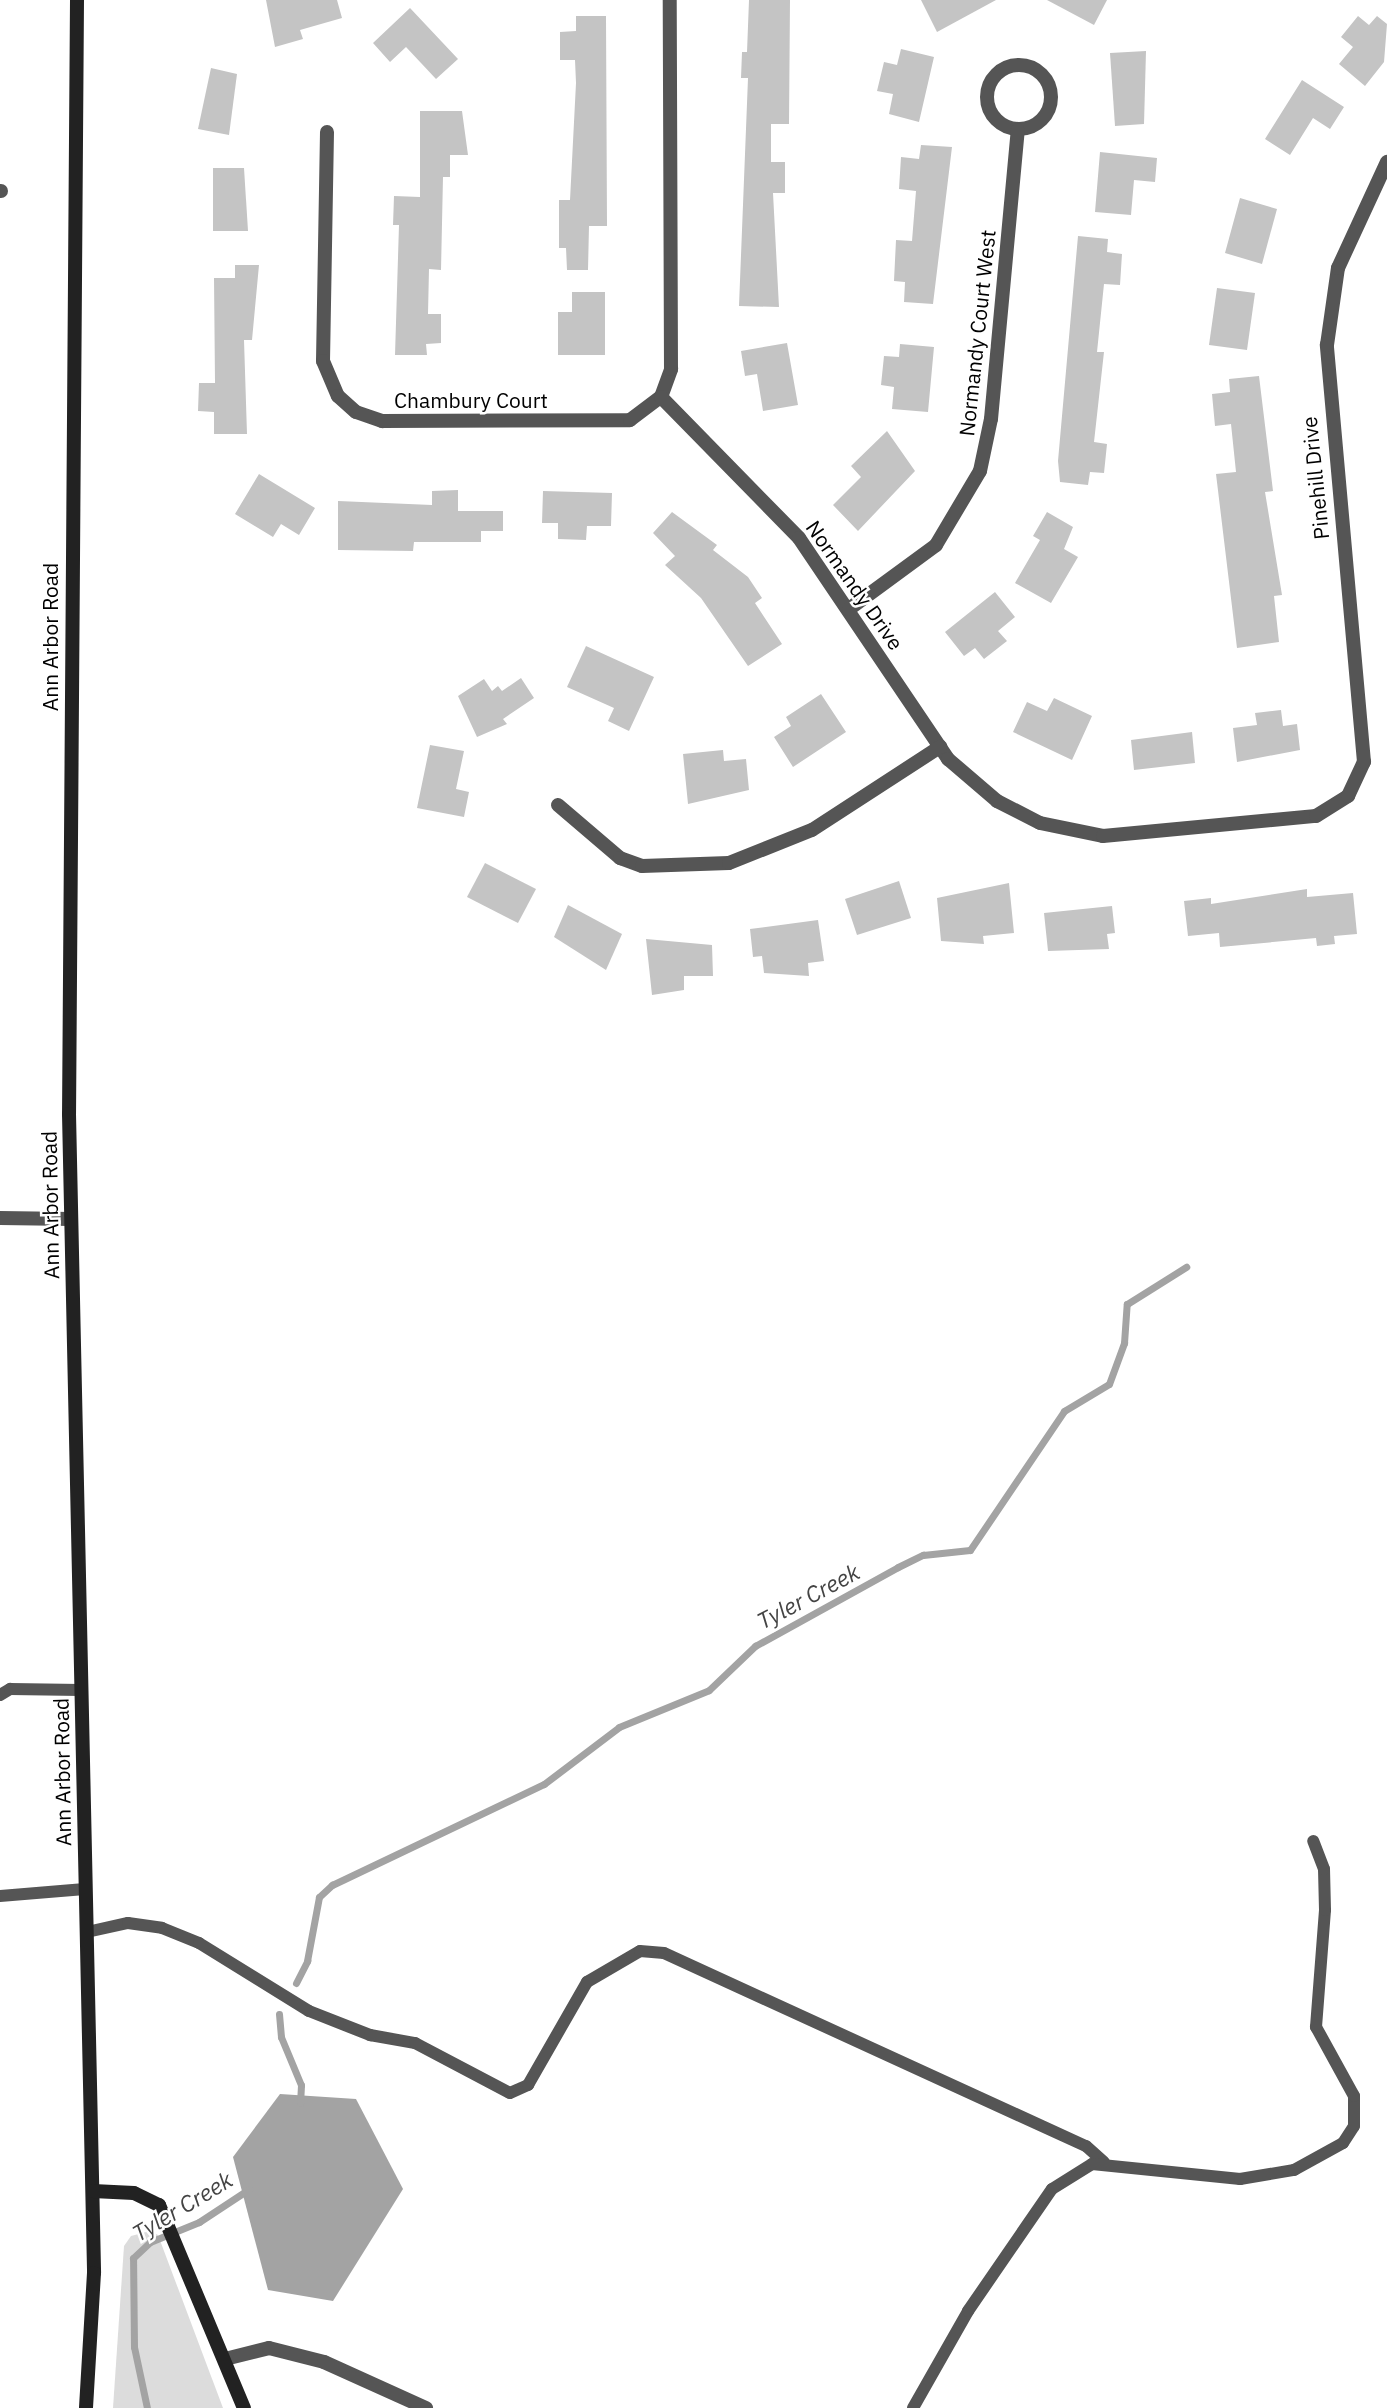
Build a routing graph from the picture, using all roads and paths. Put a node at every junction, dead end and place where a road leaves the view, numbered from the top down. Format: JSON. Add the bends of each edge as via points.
{"nodes":[{"id":1,"x":77,"y":0,"type":"edge"},
{"id":2,"x":670,"y":0,"type":"edge"},
{"id":3,"x":1018,"y":130,"type":"junction"},
{"id":4,"x":327,"y":132,"type":"dead end"},
{"id":5,"x":1387,"y":163,"type":"edge"},
{"id":6,"x":661,"y":397,"type":"junction"},
{"id":7,"x":849,"y":609,"type":"junction"},
{"id":8,"x":940,"y":747,"type":"junction"},
{"id":9,"x":1348,"y":796,"type":"joint"},
{"id":10,"x":558,"y":805,"type":"dead end"},
{"id":11,"x":0,"y":1218,"type":"edge"},
{"id":12,"x":71,"y":1219,"type":"junction"},
{"id":13,"x":81,"y":1690,"type":"junction"},
{"id":14,"x":0,"y":1695,"type":"edge"},
{"id":15,"x":1313,"y":1841,"type":"dead end"},
{"id":16,"x":85,"y":1889,"type":"junction"},
{"id":17,"x":0,"y":1896,"type":"edge"},
{"id":18,"x":87,"y":1932,"type":"junction"},
{"id":19,"x":1104,"y":2162,"type":"junction"},
{"id":20,"x":93,"y":2191,"type":"junction"},
{"id":21,"x":225,"y":2360,"type":"junction"},
{"id":22,"x":86,"y":2408,"type":"edge"},
{"id":23,"x":244,"y":2408,"type":"edge"},
{"id":24,"x":426,"y":2408,"type":"edge"},
{"id":25,"x":913,"y":2408,"type":"edge"}],
"edges":[{"from":1,"to":12,"type":"main road","name":"Ann Arbor Road"},
{"from":2,"to":6,"type":"street","via":[[671,369]]},
{"from":3,"to":3,"type":"street","via":[[992,115],[987,95],[994,76],[1023,65],[1049,83],[1051,105],[1039,124]]},
{"from":3,"to":7,"type":"street","name":"Normandy Court West","via":[[991,419],[980,471],[936,545]]},
{"from":4,"to":6,"type":"street","name":"Chambury Court","via":[[323,361],[338,396],[355,412],[382,421],[617,422],[642,414]]},
{"from":5,"to":9,"type":"street","name":"Pinehill Drive","via":[[1338,268],[1327,345],[1365,751]]},
{"from":6,"to":7,"type":"street","name":"Normandy Drive","via":[[799,538]]},
{"from":7,"to":8,"type":"street","name":"Normandy Drive"},
{"from":8,"to":9,"type":"street","name":"Normandy Drive","via":[[965,776],[1018,813],[1103,836],[1305,818]]},
{"from":8,"to":10,"type":"street","via":[[812,830],[729,863],[642,866],[620,858]]},
{"from":11,"to":12,"type":"street"},
{"from":12,"to":13,"type":"main road","name":"Ann Arbor Road"},
{"from":13,"to":14,"type":"lane","via":[[10,1689]]},
{"from":13,"to":16,"type":"main road","name":"Ann Arbor Road"},
{"from":15,"to":19,"type":"lane","via":[[1324,1869],[1325,1910],[1317,2027],[1354,2096],[1354,2126],[1323,2158],[1294,2170],[1240,2179],[1182,2177]]},
{"from":16,"to":17,"type":"lane"},
{"from":16,"to":18,"type":"main road","name":"Ann Arbor Road"},
{"from":18,"to":19,"type":"lane","via":[[128,1923],[162,1928],[199,1942],[309,2011],[370,2035],[415,2043],[510,2093],[528,2085],[587,1982],[640,1951],[664,1953],[1086,2147]]},
{"from":18,"to":20,"type":"main road","name":"Ann Arbor Road"},
{"from":19,"to":25,"type":"lane","via":[[1052,2189],[968,2311]]},
{"from":20,"to":21,"type":"main road","via":[[150,2199],[169,2222]]},
{"from":20,"to":22,"type":"main road","name":"Ann Arbor Road"},
{"from":21,"to":23,"type":"main road"},
{"from":21,"to":24,"type":"street","via":[[269,2348],[324,2362]]}]}
